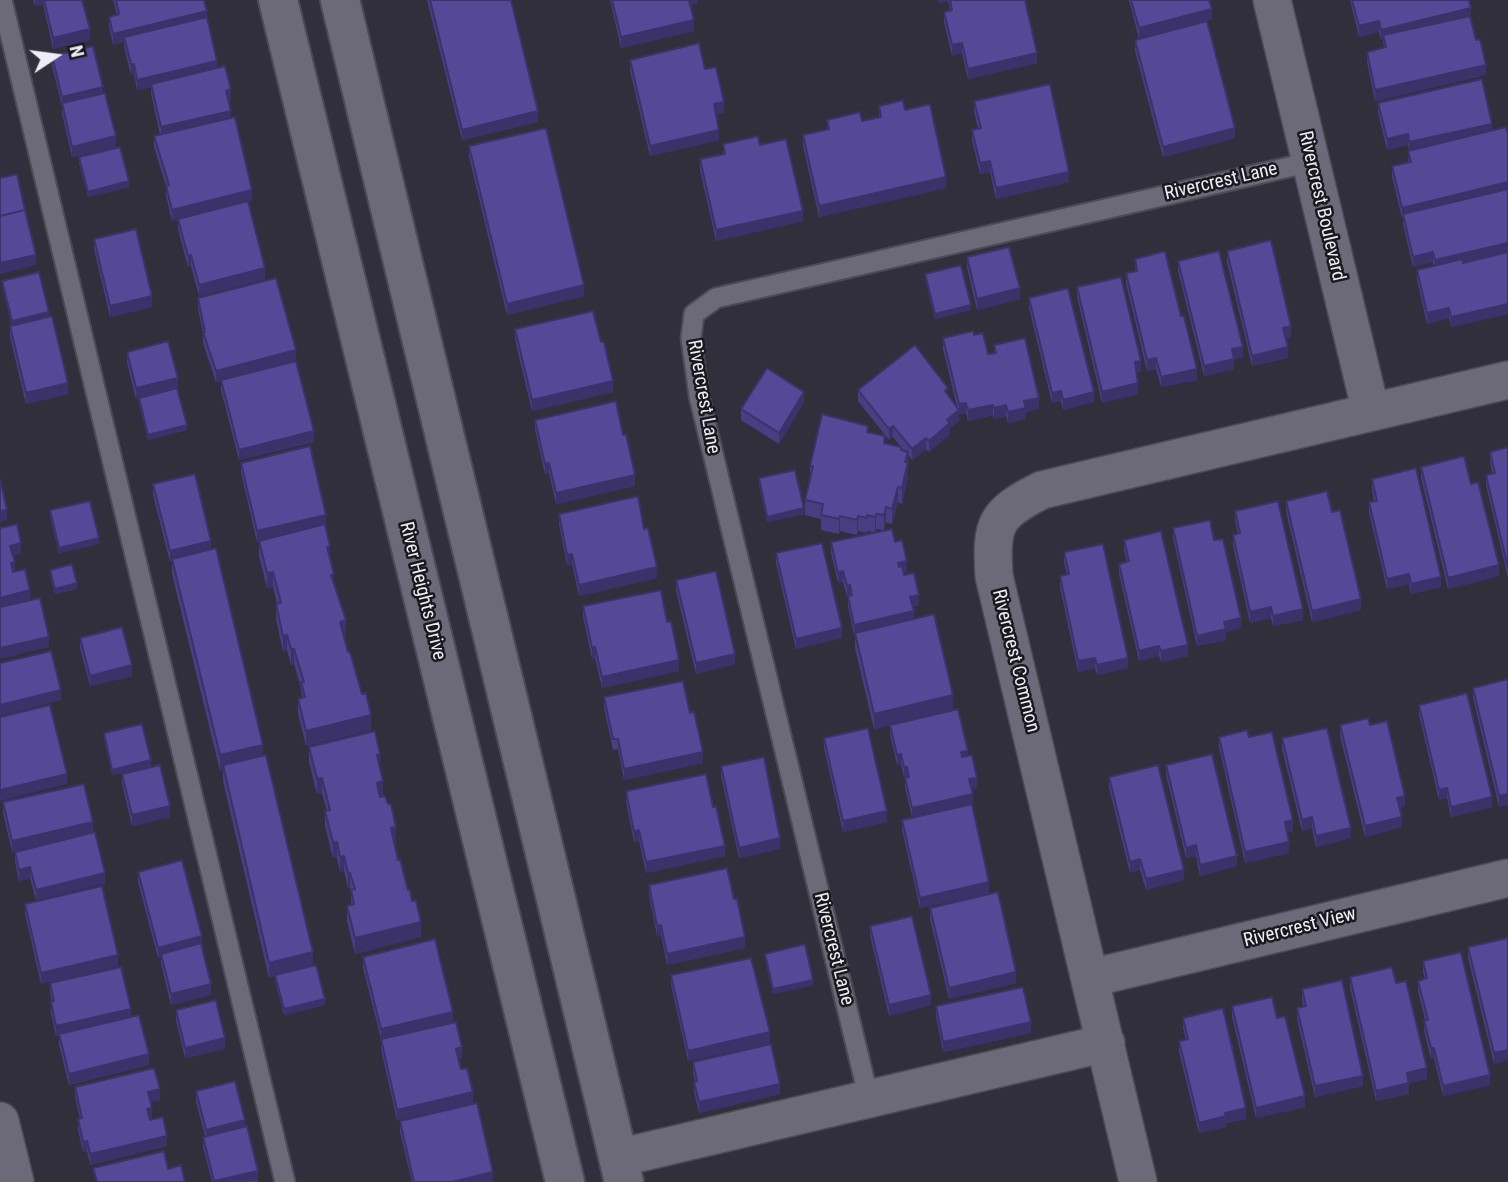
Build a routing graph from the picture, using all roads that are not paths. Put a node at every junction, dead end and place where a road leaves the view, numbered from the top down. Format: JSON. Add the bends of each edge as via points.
{"nodes":[{"id":1,"x":2,"y":0,"type":"edge"},
{"id":2,"x":278,"y":0,"type":"edge"},
{"id":3,"x":340,"y":0,"type":"edge"},
{"id":4,"x":1272,"y":0,"type":"edge"},
{"id":5,"x":1311,"y":162,"type":"junction"},
{"id":6,"x":1508,"y":380,"type":"edge"},
{"id":7,"x":1371,"y":412,"type":"junction"},
{"id":8,"x":1508,"y":878,"type":"edge"},
{"id":9,"x":1091,"y":978,"type":"junction"},
{"id":10,"x":1106,"y":1043,"type":"junction"},
{"id":11,"x":869,"y":1099,"type":"junction"},
{"id":12,"x":0,"y":1121,"type":"edge"},
{"id":13,"x":621,"y":1170,"type":"edge"},
{"id":14,"x":15,"y":1182,"type":"edge"},
{"id":15,"x":285,"y":1182,"type":"edge"},
{"id":16,"x":565,"y":1182,"type":"edge"},
{"id":17,"x":1138,"y":1182,"type":"edge"}],
"edges":[{"from":1,"to":15,"type":"lane"},
{"from":2,"to":16,"type":"street","name":"River Heights Drive"},
{"from":3,"to":13,"type":"street"},
{"from":4,"to":5,"type":"street","name":"Rivercrest Boulevard"},
{"from":5,"to":7,"type":"street","name":"Rivercrest Boulevard"},
{"from":5,"to":11,"type":"lane","name":"Rivercrest Lane","via":[[716,298],[694,314],[691,338],[699,396]]},
{"from":6,"to":7,"type":"street"},
{"from":7,"to":9,"type":"street","name":"Rivercrest Common","via":[[1042,490],[1018,502],[998,521],[992,546],[994,576]]},
{"from":8,"to":9,"type":"street","name":"Rivercrest View"},
{"from":9,"to":10,"type":"street","name":"Rivercrest Common"},
{"from":10,"to":11,"type":"street"},
{"from":10,"to":17,"type":"street","name":"Rivercrest Common"},
{"from":11,"to":13,"type":"street"},
{"from":12,"to":14,"type":"street"}]}
